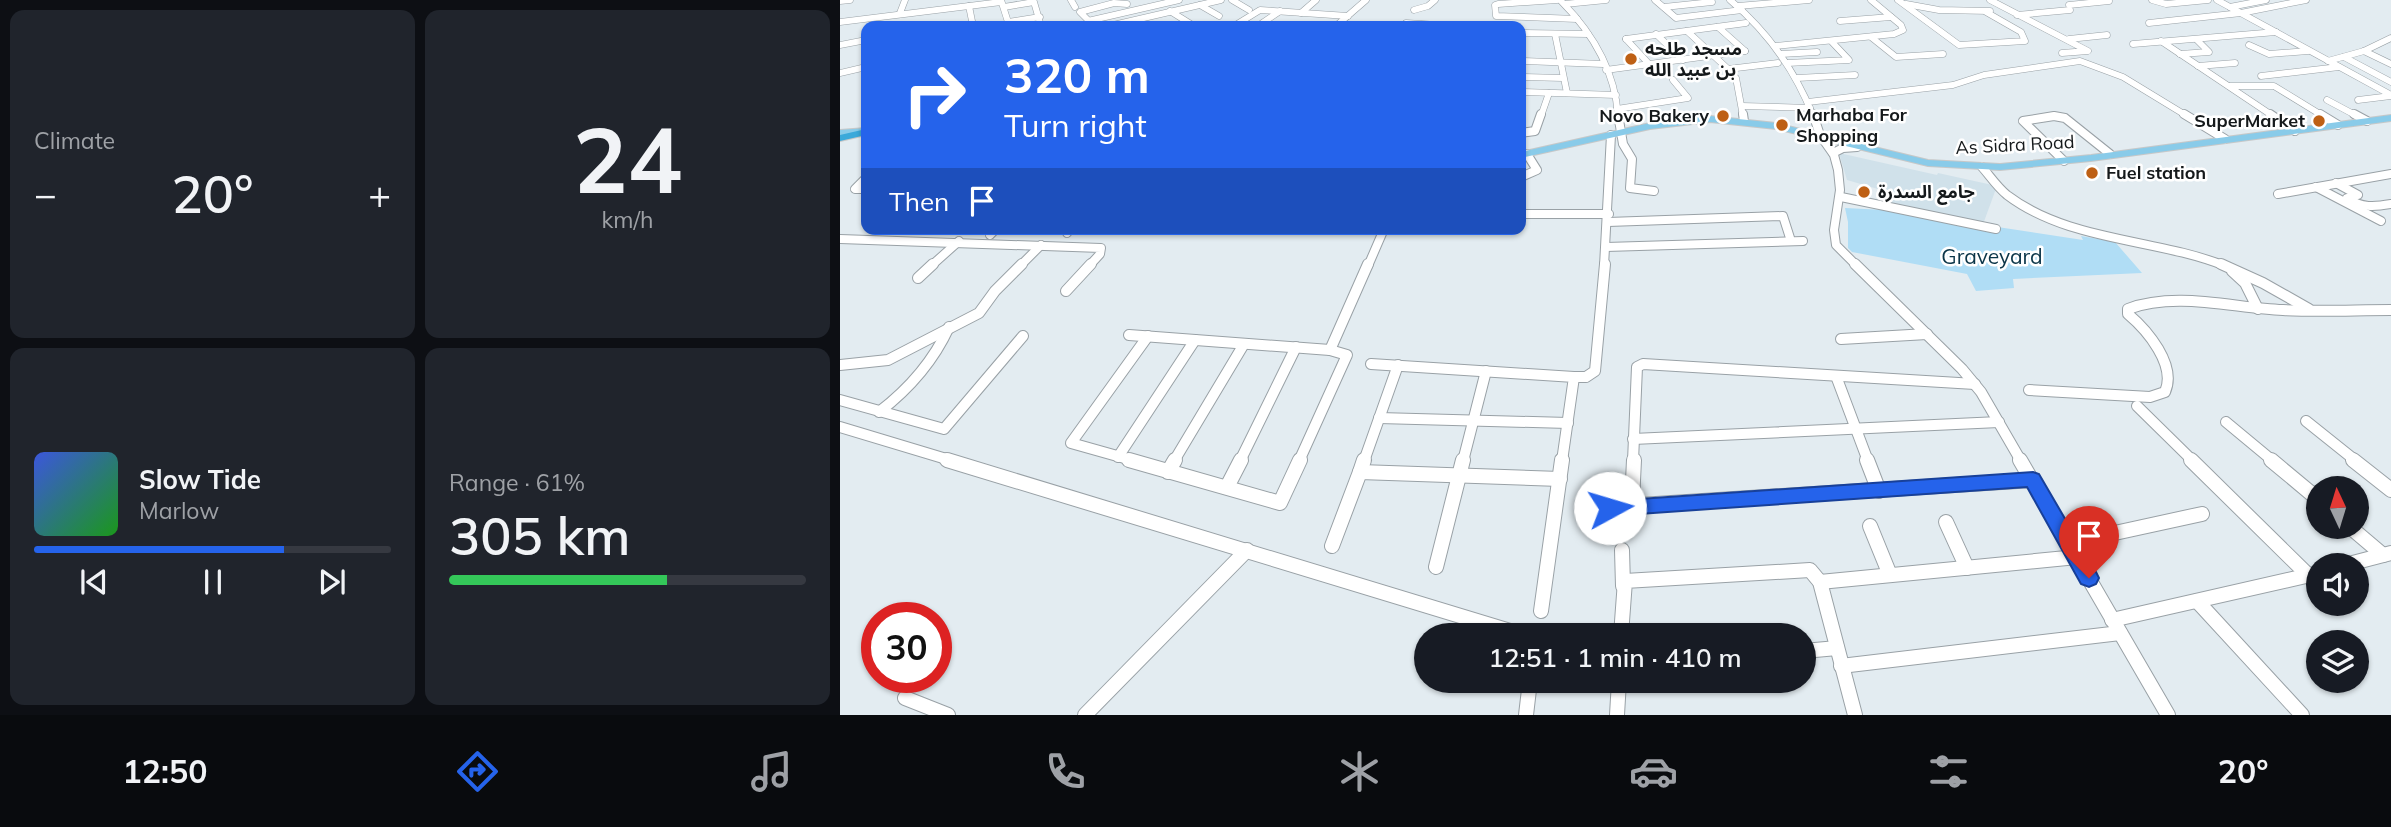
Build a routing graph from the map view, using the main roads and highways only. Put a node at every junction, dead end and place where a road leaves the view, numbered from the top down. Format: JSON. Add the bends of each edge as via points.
{"nodes":[{"id":1,"x":2391,"y":118,"type":"edge"},
{"id":2,"x":840,"y":129,"type":"edge"},
{"id":3,"x":861,"y":130,"type":"edge"},
{"id":4,"x":861,"y":131,"type":"edge"},
{"id":5,"x":840,"y":138,"type":"edge"},
{"id":6,"x":1526,"y":154,"type":"edge"}],
"edges":[{"from":1,"to":6,"type":"main road","name":"As Sidra Road","via":[[2064,161],[1982,167],[1936,165],[1745,121],[1693,120]]},
{"from":2,"to":3,"type":"highway"},
{"from":4,"to":5,"type":"highway"}]}
